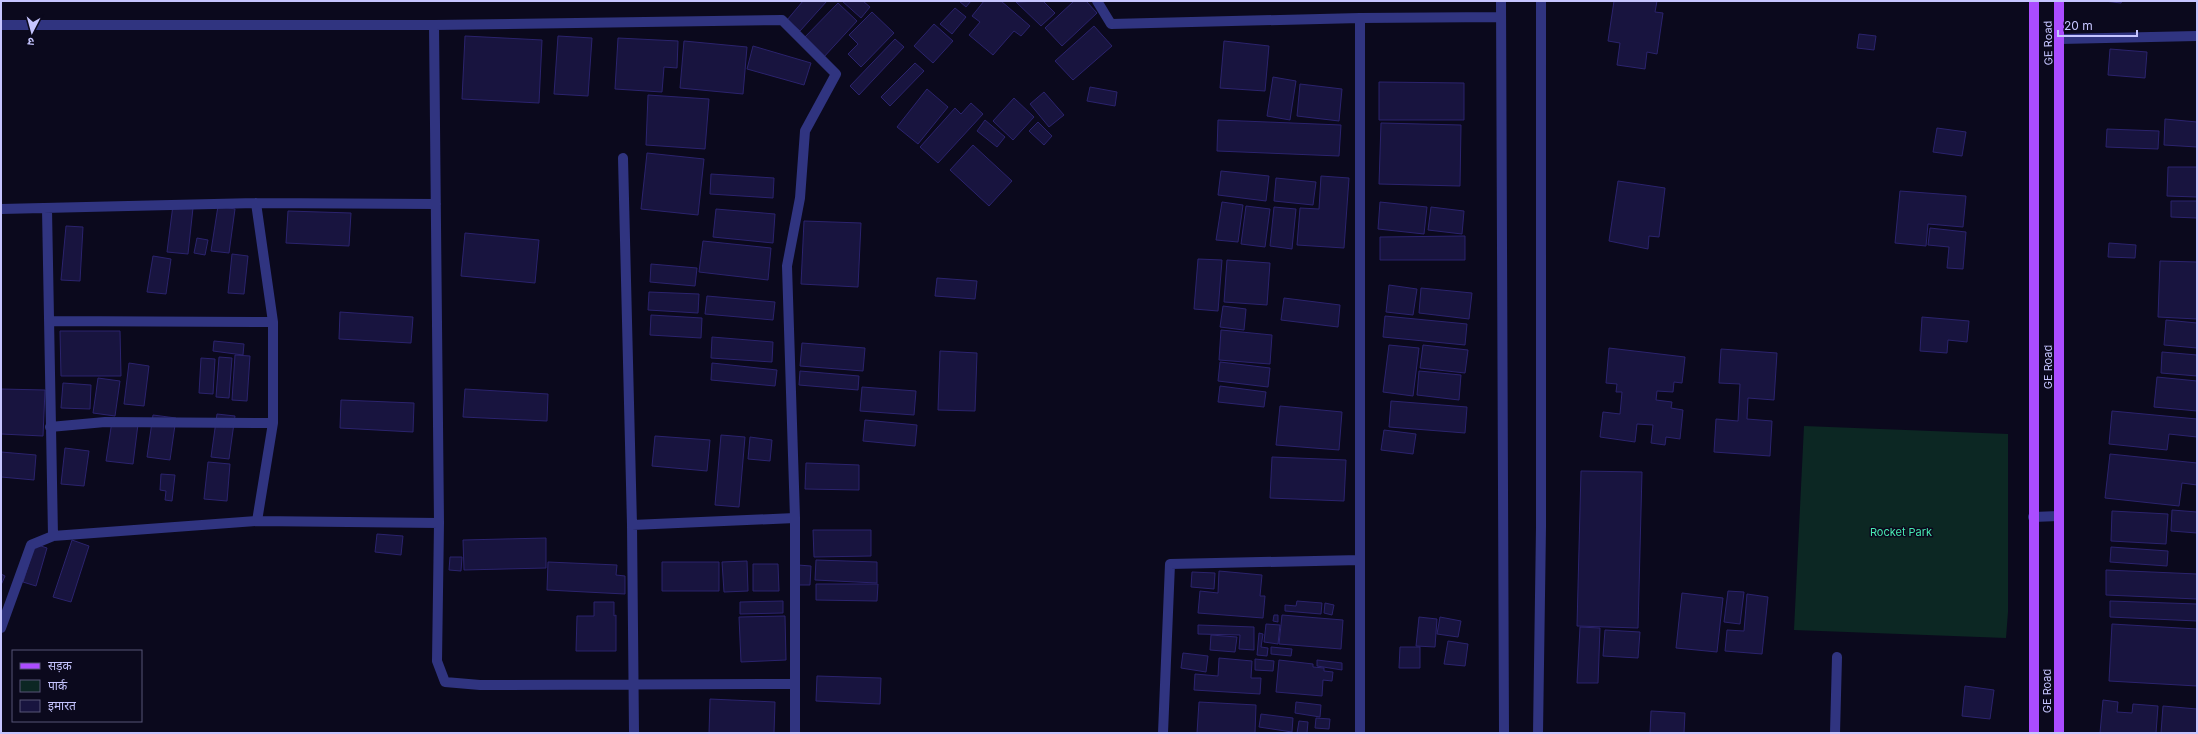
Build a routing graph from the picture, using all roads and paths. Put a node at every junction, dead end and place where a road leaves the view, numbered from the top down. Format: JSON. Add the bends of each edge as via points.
{"nodes":[{"id":1,"x":1097,"y":1,"type":"edge"},
{"id":2,"x":1501,"y":1,"type":"edge"},
{"id":3,"x":1541,"y":1,"type":"edge"},
{"id":4,"x":2034,"y":1,"type":"edge"},
{"id":5,"x":2059,"y":1,"type":"edge"},
{"id":6,"x":1501,"y":17,"type":"junction"},
{"id":7,"x":1360,"y":18,"type":"junction"},
{"id":8,"x":1,"y":25,"type":"edge"},
{"id":9,"x":434,"y":25,"type":"junction"},
{"id":10,"x":2197,"y":36,"type":"edge"},
{"id":11,"x":2060,"y":39,"type":"junction"},
{"id":12,"x":624,"y":158,"type":"dead end"},
{"id":13,"x":256,"y":202,"type":"junction"},
{"id":14,"x":436,"y":204,"type":"junction"},
{"id":15,"x":46,"y":209,"type":"junction"},
{"id":16,"x":1,"y":210,"type":"edge"},
{"id":17,"x":49,"y":320,"type":"junction"},
{"id":18,"x":273,"y":322,"type":"junction"},
{"id":19,"x":273,"y":423,"type":"junction"},
{"id":20,"x":50,"y":427,"type":"junction"},
{"id":21,"x":2059,"y":516,"type":"junction"},
{"id":22,"x":2033,"y":517,"type":"junction"},
{"id":23,"x":795,"y":518,"type":"junction"},
{"id":24,"x":257,"y":521,"type":"junction"},
{"id":25,"x":439,"y":523,"type":"junction"},
{"id":26,"x":632,"y":525,"type":"junction"},
{"id":27,"x":52,"y":536,"type":"junction"},
{"id":28,"x":1360,"y":560,"type":"junction"},
{"id":29,"x":1,"y":628,"type":"edge"},
{"id":30,"x":1837,"y":658,"type":"dead end"},
{"id":31,"x":794,"y":684,"type":"junction"},
{"id":32,"x":633,"y":686,"type":"junction"},
{"id":33,"x":634,"y":733,"type":"edge"},
{"id":34,"x":795,"y":733,"type":"edge"},
{"id":35,"x":1162,"y":733,"type":"edge"},
{"id":36,"x":1360,"y":733,"type":"edge"},
{"id":37,"x":1504,"y":733,"type":"edge"},
{"id":38,"x":1538,"y":733,"type":"edge"},
{"id":39,"x":1835,"y":733,"type":"edge"},
{"id":40,"x":2034,"y":733,"type":"edge"},
{"id":41,"x":2059,"y":733,"type":"edge"}],
"edges":[{"from":1,"to":7,"type":"street","via":[[1111,24]]},
{"from":2,"to":6,"type":"street"},
{"from":3,"to":38,"type":"street","via":[[1541,503]]},
{"from":4,"to":22,"type":"main road","name":"GE Road"},
{"from":5,"to":11,"type":"main road","name":"GE Road"},
{"from":6,"to":7,"type":"street"},
{"from":6,"to":37,"type":"street"},
{"from":7,"to":28,"type":"street"},
{"from":8,"to":9,"type":"street"},
{"from":9,"to":14,"type":"street"},
{"from":9,"to":23,"type":"street","via":[[782,20],[836,74],[805,131],[800,198],[787,266]]},
{"from":10,"to":11,"type":"street"},
{"from":11,"to":21,"type":"main road","name":"GE Road"},
{"from":12,"to":26,"type":"street"},
{"from":13,"to":14,"type":"street"},
{"from":13,"to":15,"type":"street"},
{"from":13,"to":18,"type":"street"},
{"from":14,"to":25,"type":"street"},
{"from":15,"to":16,"type":"street"},
{"from":15,"to":17,"type":"street"},
{"from":17,"to":18,"type":"street"},
{"from":17,"to":20,"type":"street"},
{"from":18,"to":19,"type":"street"},
{"from":19,"to":20,"type":"street","via":[[105,422]]},
{"from":19,"to":24,"type":"street"},
{"from":20,"to":27,"type":"street"},
{"from":21,"to":22,"type":"street"},
{"from":21,"to":41,"type":"main road","name":"GE Road"},
{"from":22,"to":40,"type":"main road","name":"GE Road"},
{"from":23,"to":26,"type":"street"},
{"from":23,"to":31,"type":"street"},
{"from":24,"to":25,"type":"street"},
{"from":24,"to":27,"type":"street"},
{"from":25,"to":32,"type":"street","via":[[437,661],[446,682],[480,685]]},
{"from":26,"to":32,"type":"street"},
{"from":27,"to":29,"type":"street","via":[[31,545]]},
{"from":28,"to":35,"type":"street","via":[[1170,564]]},
{"from":28,"to":36,"type":"street"},
{"from":30,"to":39,"type":"street"},
{"from":31,"to":32,"type":"street"},
{"from":31,"to":34,"type":"street"},
{"from":32,"to":33,"type":"street"}]}
